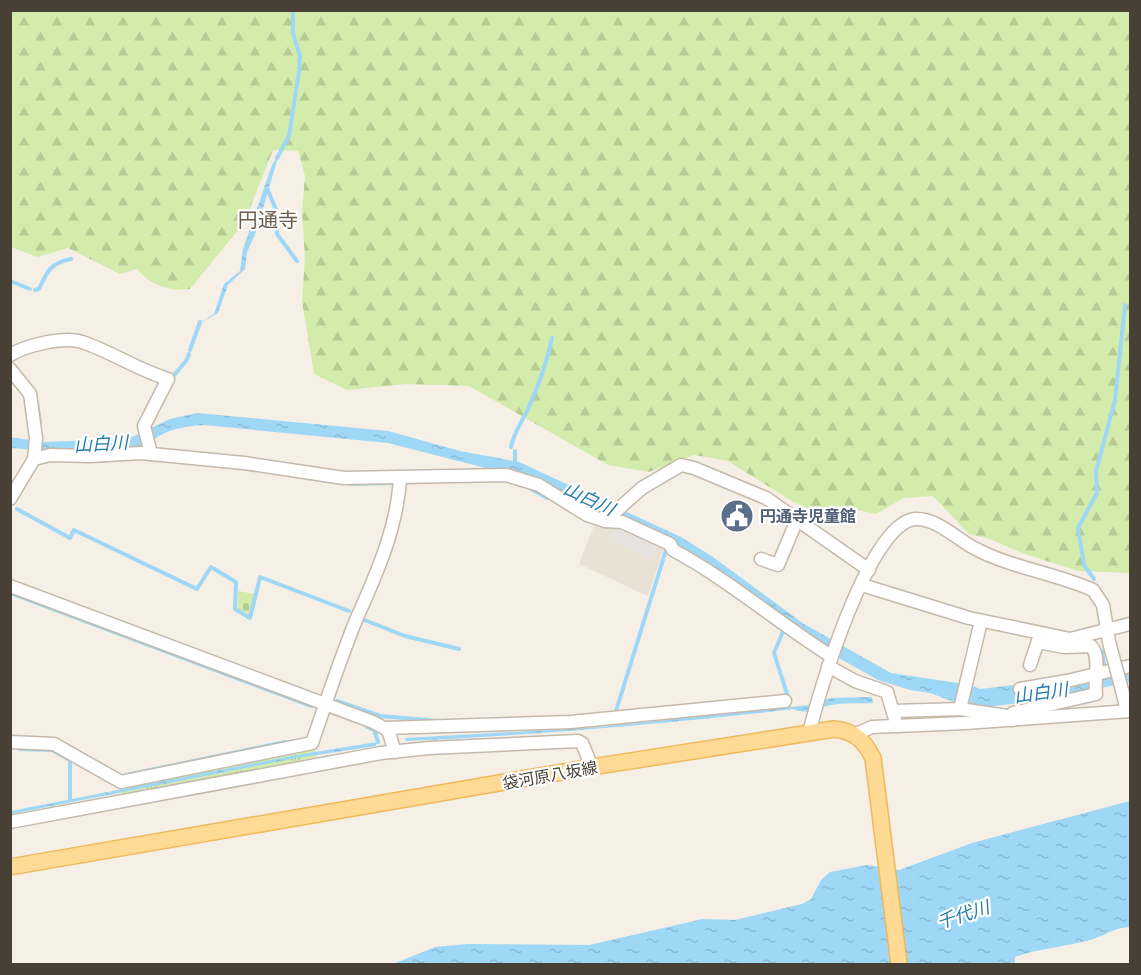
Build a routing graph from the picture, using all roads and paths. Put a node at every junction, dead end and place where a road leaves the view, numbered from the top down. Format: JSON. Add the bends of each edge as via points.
{"nodes":[{"id":1,"x":10,"y":355,"type":"edge"},
{"id":2,"x":10,"y":369,"type":"edge"},
{"id":3,"x":151,"y":454,"type":"junction"},
{"id":4,"x":34,"y":456,"type":"junction"},
{"id":5,"x":400,"y":477,"type":"junction"},
{"id":6,"x":10,"y":499,"type":"edge"},
{"id":7,"x":606,"y":519,"type":"junction"},
{"id":8,"x":796,"y":522,"type":"junction"},
{"id":9,"x":761,"y":559,"type":"dead end"},
{"id":10,"x":869,"y":570,"type":"junction"},
{"id":11,"x":861,"y":585,"type":"junction"},
{"id":12,"x":10,"y":586,"type":"edge"},
{"id":13,"x":981,"y":621,"type":"junction"},
{"id":14,"x":1131,"y":624,"type":"edge"},
{"id":15,"x":1108,"y":637,"type":"junction"},
{"id":16,"x":1039,"y":638,"type":"junction"},
{"id":17,"x":830,"y":659,"type":"junction"},
{"id":18,"x":1030,"y":665,"type":"dead end"},
{"id":19,"x":1131,"y":666,"type":"edge"},
{"id":20,"x":1094,"y":676,"type":"junction"},
{"id":21,"x":785,"y":701,"type":"dead end"},
{"id":22,"x":327,"y":704,"type":"junction"},
{"id":23,"x":961,"y":706,"type":"junction"},
{"id":24,"x":1032,"y":708,"type":"junction"},
{"id":25,"x":894,"y":711,"type":"junction"},
{"id":26,"x":1129,"y":711,"type":"edge"},
{"id":27,"x":1012,"y":720,"type":"junction"},
{"id":28,"x":896,"y":726,"type":"junction"},
{"id":29,"x":385,"y":728,"type":"junction"},
{"id":30,"x":808,"y":734,"type":"junction"},
{"id":31,"x":858,"y":737,"type":"junction"},
{"id":32,"x":10,"y":742,"type":"edge"},
{"id":33,"x":395,"y":752,"type":"junction"},
{"id":34,"x":592,"y":767,"type":"junction"},
{"id":35,"x":10,"y":822,"type":"edge"},
{"id":36,"x":10,"y":867,"type":"edge"},
{"id":37,"x":899,"y":964,"type":"edge"}],
"edges":[{"from":1,"to":3,"type":"street","via":[[41,343],[81,341],[168,379],[144,426]]},
{"from":2,"to":4,"type":"street","via":[[30,394],[36,438]]},
{"from":3,"to":4,"type":"street"},
{"from":3,"to":5,"type":"street","via":[[344,478]]},
{"from":4,"to":6,"type":"street"},
{"from":5,"to":7,"type":"street","via":[[519,477],[587,515]]},
{"from":5,"to":22,"type":"street","via":[[396,512],[374,581]]},
{"from":7,"to":8,"type":"street","via":[[642,488],[681,465],[766,498]]},
{"from":7,"to":17,"type":"street","via":[[622,522],[670,544],[673,550],[718,575]]},
{"from":8,"to":9,"type":"street","via":[[778,565]]},
{"from":8,"to":10,"type":"street"},
{"from":10,"to":11,"type":"street"},
{"from":10,"to":15,"type":"street","via":[[897,526],[916,519],[927,521],[977,550],[1093,590],[1103,605]]},
{"from":11,"to":13,"type":"street"},
{"from":11,"to":17,"type":"street"},
{"from":12,"to":22,"type":"street"},
{"from":13,"to":16,"type":"street"},
{"from":13,"to":23,"type":"street"},
{"from":14,"to":15,"type":"street"},
{"from":15,"to":16,"type":"street"},
{"from":15,"to":26,"type":"street","bridge":true},
{"from":16,"to":18,"type":"street"},
{"from":16,"to":20,"type":"street","via":[[1064,647],[1091,646],[1097,658]]},
{"from":17,"to":25,"type":"street","via":[[855,681],[887,692]]},
{"from":17,"to":30,"type":"street"},
{"from":19,"to":20,"type":"street"},
{"from":20,"to":24,"type":"street","via":[[1096,694]]},
{"from":20,"to":24,"type":"street","via":[[1026,688]]},
{"from":21,"to":29,"type":"street","via":[[571,722]]},
{"from":22,"to":29,"type":"street"},
{"from":22,"to":32,"type":"street","via":[[312,743],[121,782],[54,744]]},
{"from":23,"to":25,"type":"street"},
{"from":23,"to":27,"type":"street"},
{"from":24,"to":27,"type":"street","via":[[1013,713]]},
{"from":25,"to":28,"type":"street"},
{"from":26,"to":27,"type":"street"},
{"from":27,"to":28,"type":"street"},
{"from":28,"to":31,"type":"street","via":[[872,727]]},
{"from":29,"to":33,"type":"street"},
{"from":30,"to":31,"type":"main road","name":"袋河原八坂線","via":[[834,729]]},
{"from":30,"to":34,"type":"main road","name":"袋河原八坂線"},
{"from":31,"to":37,"type":"main road","via":[[873,758]]},
{"from":33,"to":34,"type":"street","via":[[578,741]]},
{"from":33,"to":35,"type":"street"},
{"from":34,"to":36,"type":"main road","name":"袋河原八坂線"}]}
